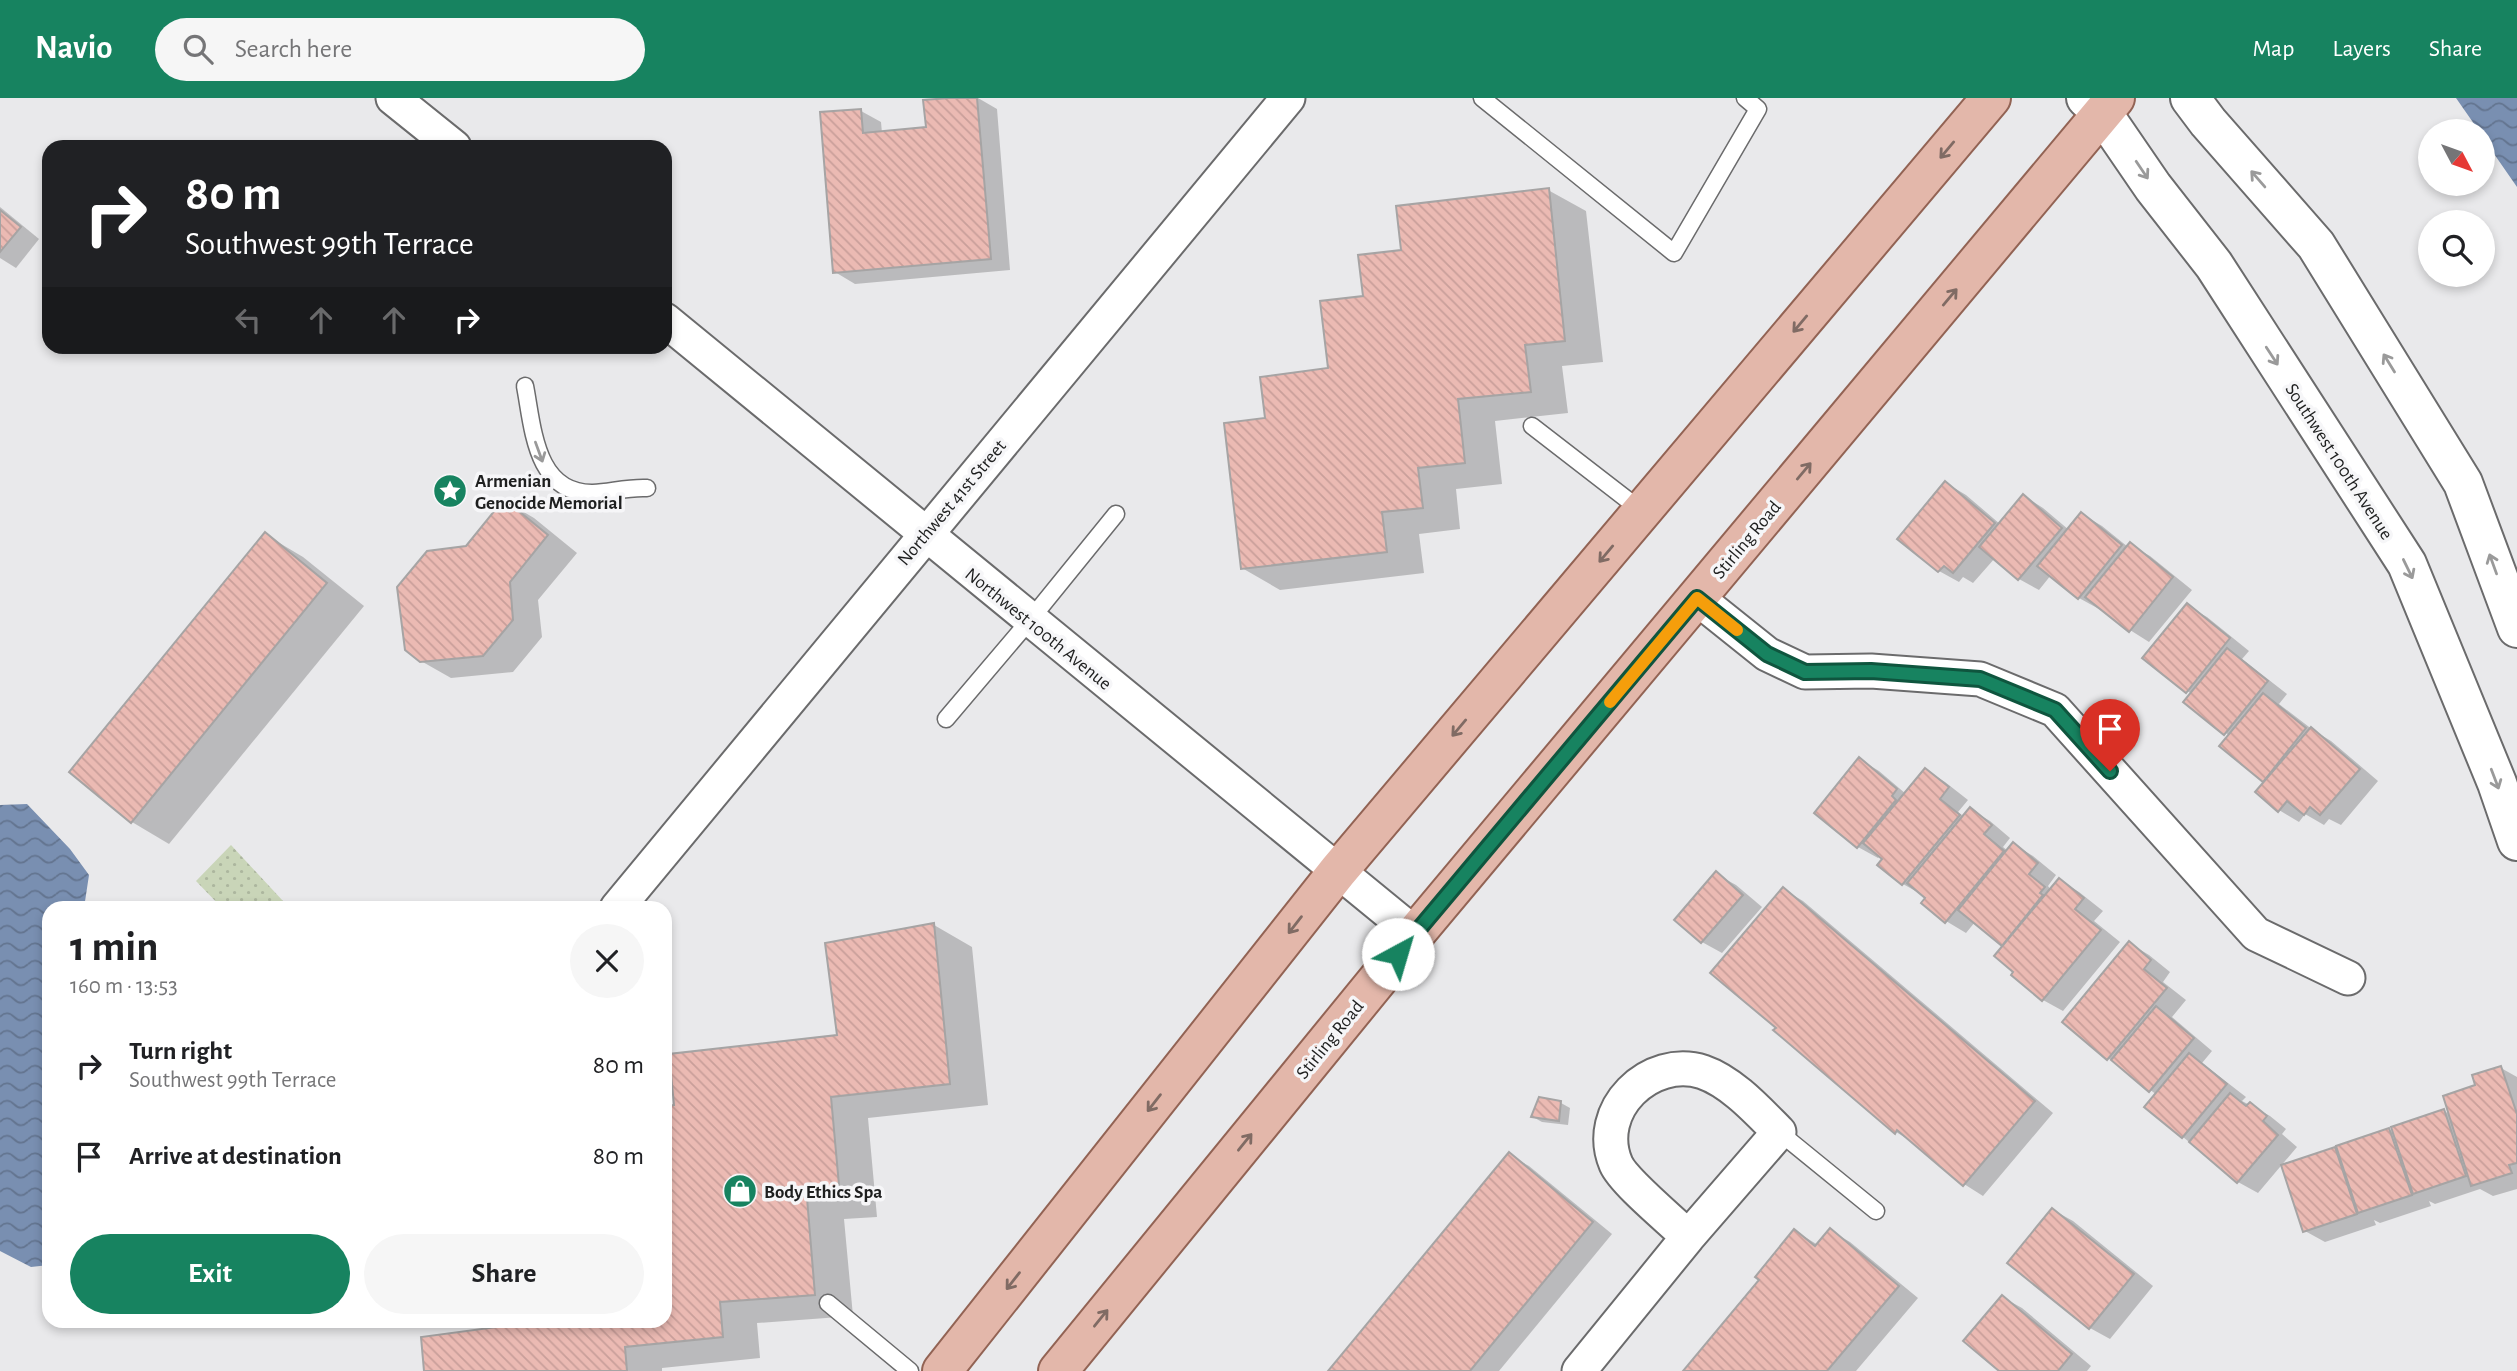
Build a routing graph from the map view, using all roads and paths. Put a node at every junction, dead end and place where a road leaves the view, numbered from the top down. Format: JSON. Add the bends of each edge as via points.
{"nodes":[{"id":1,"x":393,"y":98,"type":"edge"},
{"id":2,"x":1288,"y":98,"type":"edge"},
{"id":3,"x":1482,"y":98,"type":"edge"},
{"id":4,"x":1745,"y":98,"type":"edge"},
{"id":5,"x":1991,"y":98,"type":"edge"},
{"id":6,"x":2190,"y":98,"type":"edge"},
{"id":7,"x":2101,"y":103,"type":"edge"},
{"id":8,"x":445,"y":140,"type":"edge"},
{"id":9,"x":672,"y":326,"type":"edge"},
{"id":10,"x":525,"y":386,"type":"dead end"},
{"id":11,"x":1532,"y":426,"type":"dead end"},
{"id":12,"x":647,"y":488,"type":"dead end"},
{"id":13,"x":1642,"y":512,"type":"junction"},
{"id":14,"x":1116,"y":514,"type":"dead end"},
{"id":15,"x":925,"y":535,"type":"junction"},
{"id":16,"x":1697,"y":598,"type":"junction"},
{"id":17,"x":1030,"y":620,"type":"junction"},
{"id":18,"x":2517,"y":628,"type":"edge"},
{"id":19,"x":946,"y":719,"type":"dead end"},
{"id":20,"x":2517,"y":841,"type":"edge"},
{"id":21,"x":1338,"y":871,"type":"junction"},
{"id":22,"x":623,"y":901,"type":"edge"},
{"id":23,"x":1415,"y":934,"type":"junction"},
{"id":24,"x":2348,"y":978,"type":"dead end"},
{"id":25,"x":1779,"y":1132,"type":"junction"},
{"id":26,"x":1876,"y":1211,"type":"dead end"},
{"id":27,"x":1688,"y":1237,"type":"junction"},
{"id":28,"x":828,"y":1303,"type":"dead end"},
{"id":29,"x":910,"y":1371,"type":"edge"},
{"id":30,"x":942,"y":1371,"type":"edge"},
{"id":31,"x":1058,"y":1371,"type":"edge"},
{"id":32,"x":1579,"y":1371,"type":"edge"}],
"edges":[{"from":1,"to":8,"type":"street"},
{"from":2,"to":15,"type":"street","name":"Northwest 41st Street"},
{"from":3,"to":4,"type":"lane","via":[[1674,253],[1758,109]]},
{"from":5,"to":13,"type":"main road","one_way":true},
{"from":18,"to":6,"type":"main road","one_way":true,"via":[[2463,483],[2316,245]]},
{"from":16,"to":7,"type":"main road","name":"Stirling Road","one_way":true},
{"from":7,"to":20,"type":"main road","name":"Southwest 100th Avenue","one_way":true,"via":[[2153,187],[2214,265],[2407,564]]},
{"from":9,"to":15,"type":"street","name":"Northwest 100th Avenue"},
{"from":10,"to":12,"type":"lane","one_way":true,"via":[[535,446],[557,481],[572,490],[592,493]]},
{"from":11,"to":13,"type":"lane"},
{"from":13,"to":21,"type":"main road","one_way":true},
{"from":14,"to":17,"type":"lane"},
{"from":15,"to":17,"type":"street","name":"Northwest 100th Avenue"},
{"from":15,"to":22,"type":"street","name":"Northwest 41st Street"},
{"from":16,"to":23,"type":"main road","name":"Stirling Road"},
{"from":16,"to":24,"type":"street","via":[[1767,654],[1805,672],[1871,671],[1980,679],[2055,710],[2256,934]]},
{"from":17,"to":19,"type":"lane"},
{"from":17,"to":21,"type":"street","name":"Northwest 100th Avenue"},
{"from":21,"to":23,"type":"street","name":"Northwest 100th Avenue"},
{"from":21,"to":30,"type":"main road","one_way":true},
{"from":31,"to":23,"type":"main road","name":"Stirling Road","one_way":true},
{"from":25,"to":26,"type":"lane"},
{"from":25,"to":27,"type":"street"},
{"from":25,"to":27,"type":"street","via":[[1727,1086],[1702,1072],[1666,1071],[1628,1094],[1612,1126],[1617,1165]]},
{"from":27,"to":32,"type":"street"},
{"from":28,"to":29,"type":"lane"}]}
